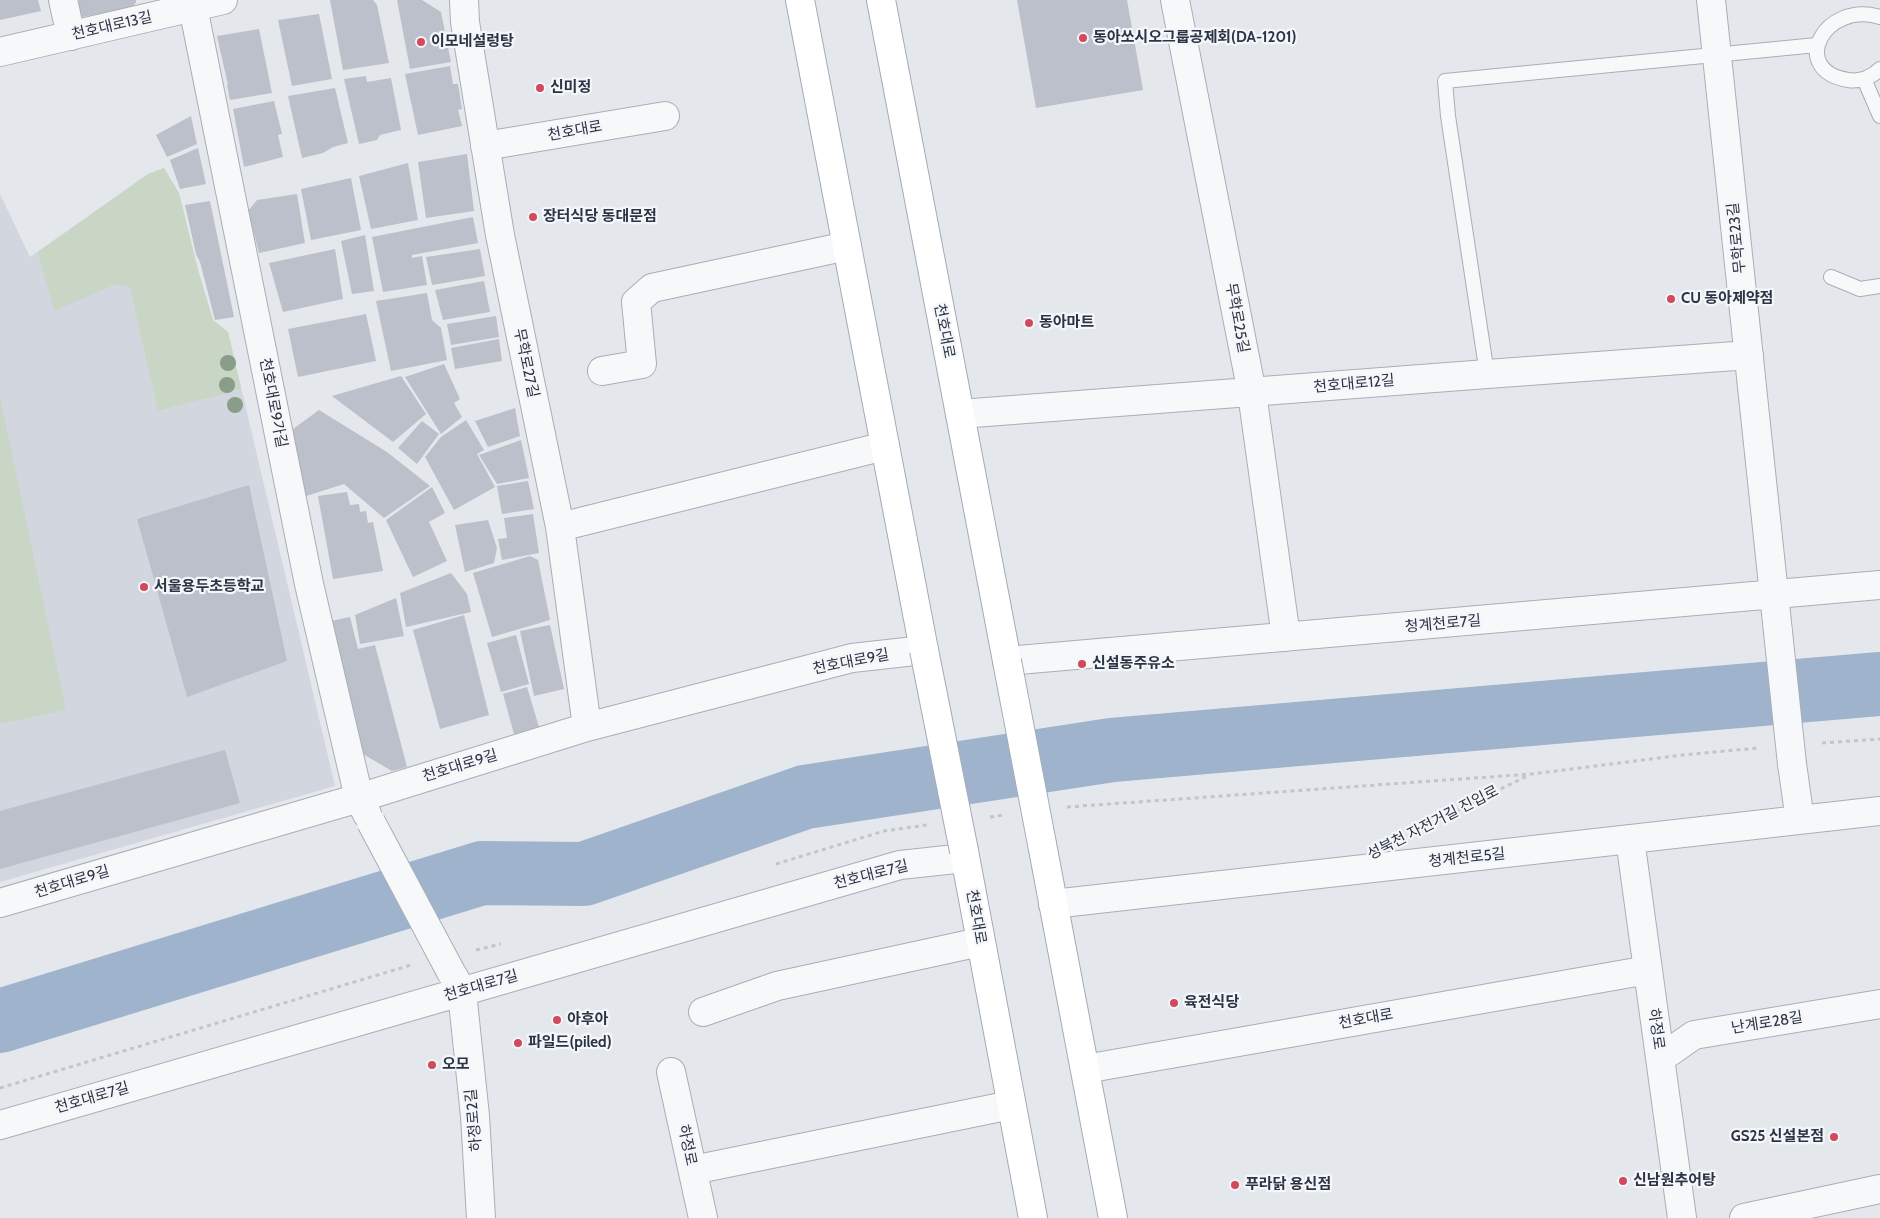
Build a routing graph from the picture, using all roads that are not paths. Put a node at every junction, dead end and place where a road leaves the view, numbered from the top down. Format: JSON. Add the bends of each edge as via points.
{"nodes":[{"id":1,"x":63,"y":0,"type":"edge"},
{"id":2,"x":223,"y":0,"type":"edge"},
{"id":3,"x":464,"y":0,"type":"edge"},
{"id":4,"x":800,"y":0,"type":"edge"},
{"id":5,"x":881,"y":0,"type":"edge"},
{"id":6,"x":1175,"y":0,"type":"edge"},
{"id":7,"x":1711,"y":0,"type":"edge"},
{"id":8,"x":193,"y":7,"type":"junction"},
{"id":9,"x":1880,"y":17,"type":"edge"},
{"id":10,"x":71,"y":36,"type":"junction"},
{"id":11,"x":1817,"y":45,"type":"junction"},
{"id":12,"x":0,"y":52,"type":"edge"},
{"id":13,"x":1717,"y":54,"type":"junction"},
{"id":14,"x":1880,"y":69,"type":"edge"},
{"id":15,"x":1864,"y":79,"type":"junction"},
{"id":16,"x":665,"y":116,"type":"dead end"},
{"id":17,"x":1880,"y":116,"type":"edge"},
{"id":18,"x":485,"y":146,"type":"junction"},
{"id":19,"x":847,"y":246,"type":"junction"},
{"id":20,"x":1831,"y":277,"type":"dead end"},
{"id":21,"x":1880,"y":286,"type":"edge"},
{"id":22,"x":1749,"y":355,"type":"junction"},
{"id":23,"x":602,"y":371,"type":"dead end"},
{"id":24,"x":1487,"y":374,"type":"junction"},
{"id":25,"x":1252,"y":393,"type":"junction"},
{"id":26,"x":960,"y":414,"type":"junction"},
{"id":27,"x":885,"y":446,"type":"junction"},
{"id":28,"x":560,"y":527,"type":"junction"},
{"id":29,"x":1880,"y":586,"type":"edge"},
{"id":30,"x":1774,"y":595,"type":"junction"},
{"id":31,"x":1286,"y":637,"type":"junction"},
{"id":32,"x":924,"y":650,"type":"junction"},
{"id":33,"x":1007,"y":661,"type":"junction"},
{"id":34,"x":587,"y":727,"type":"junction"},
{"id":35,"x":365,"y":810,"type":"junction"},
{"id":36,"x":1880,"y":811,"type":"edge"},
{"id":37,"x":1800,"y":820,"type":"junction"},
{"id":38,"x":1630,"y":839,"type":"junction"},
{"id":39,"x":964,"y":855,"type":"junction"},
{"id":40,"x":0,"y":903,"type":"edge"},
{"id":41,"x":1053,"y":904,"type":"junction"},
{"id":42,"x":980,"y":942,"type":"junction"},
{"id":43,"x":1648,"y":970,"type":"junction"},
{"id":44,"x":457,"y":983,"type":"junction"},
{"id":45,"x":1880,"y":1004,"type":"edge"},
{"id":46,"x":703,"y":1012,"type":"dead end"},
{"id":47,"x":1661,"y":1058,"type":"junction"},
{"id":48,"x":1085,"y":1069,"type":"junction"},
{"id":49,"x":671,"y":1072,"type":"dead end"},
{"id":50,"x":1011,"y":1105,"type":"junction"},
{"id":51,"x":0,"y":1125,"type":"edge"},
{"id":52,"x":693,"y":1170,"type":"junction"},
{"id":53,"x":1880,"y":1189,"type":"edge"},
{"id":54,"x":481,"y":1218,"type":"edge"},
{"id":55,"x":703,"y":1218,"type":"edge"},
{"id":56,"x":1033,"y":1218,"type":"edge"},
{"id":57,"x":1113,"y":1218,"type":"edge"},
{"id":58,"x":1682,"y":1218,"type":"edge"},
{"id":59,"x":1744,"y":1218,"type":"edge"}],
"edges":[{"from":1,"to":10,"type":"street"},
{"from":2,"to":8,"type":"street","name":"천호대로13길"},
{"from":3,"to":18,"type":"street","name":"무학로27길"},
{"from":4,"to":19,"type":"main road"},
{"from":5,"to":26,"type":"main road","name":"천호대로"},
{"from":6,"to":25,"type":"street","name":"무학로25길"},
{"from":7,"to":13,"type":"street","name":"무학로23길"},
{"from":8,"to":10,"type":"street","name":"천호대로13길"},
{"from":8,"to":35,"type":"street","name":"천호대로9가길","via":[[309,584]]},
{"from":9,"to":11,"type":"lane","via":[[1861,6],[1838,10],[1821,25]]},
{"from":10,"to":12,"type":"street","name":"천호대로13길"},
{"from":11,"to":13,"type":"lane"},
{"from":11,"to":15,"type":"lane","via":[[1821,60],[1839,78]]},
{"from":13,"to":22,"type":"street","name":"무학로23길"},
{"from":13,"to":24,"type":"lane","via":[[1445,81]]},
{"from":14,"to":15,"type":"lane"},
{"from":15,"to":17,"type":"lane"},
{"from":16,"to":18,"type":"street","name":"천호대로"},
{"from":18,"to":28,"type":"street","name":"무학로27길"},
{"from":19,"to":23,"type":"street","via":[[652,288],[636,302],[642,364]]},
{"from":19,"to":27,"type":"main road"},
{"from":20,"to":21,"type":"lane","via":[[1860,289]]},
{"from":22,"to":24,"type":"street","name":"천호대로12길"},
{"from":22,"to":30,"type":"street","name":"무학로23길"},
{"from":24,"to":25,"type":"street","name":"천호대로12길"},
{"from":25,"to":26,"type":"street","name":"천호대로12길"},
{"from":25,"to":31,"type":"street","name":"무학로25길"},
{"from":26,"to":33,"type":"main road","name":"천호대로"},
{"from":27,"to":28,"type":"street"},
{"from":27,"to":32,"type":"main road"},
{"from":28,"to":34,"type":"street","name":"무학로27길"},
{"from":29,"to":30,"type":"street","name":"청계천로7길"},
{"from":30,"to":31,"type":"street","name":"청계천로7길"},
{"from":30,"to":37,"type":"street","name":"무학로23길","bridge":true},
{"from":31,"to":33,"type":"street","name":"청계천로7길"},
{"from":32,"to":34,"type":"street","name":"천호대로9길","via":[[852,658]]},
{"from":32,"to":39,"type":"main road","name":"천호대로","bridge":true},
{"from":33,"to":41,"type":"main road","name":"천호대로","bridge":true},
{"from":34,"to":35,"type":"street","name":"천호대로9길"},
{"from":35,"to":40,"type":"street","name":"천호대로9길"},
{"from":35,"to":44,"type":"street","name":"천호대로9가길","bridge":true},
{"from":36,"to":37,"type":"street","name":"청계천로5길"},
{"from":37,"to":38,"type":"street","name":"청계천로5길"},
{"from":38,"to":41,"type":"street","name":"청계천로5길"},
{"from":38,"to":43,"type":"street","name":"하정로"},
{"from":39,"to":42,"type":"main road","name":"천호대로"},
{"from":39,"to":44,"type":"street","name":"천호대로7길","via":[[900,865]]},
{"from":41,"to":48,"type":"main road"},
{"from":42,"to":46,"type":"street","via":[[777,986]]},
{"from":42,"to":50,"type":"main road","name":"천호대로"},
{"from":43,"to":47,"type":"street","name":"하정로"},
{"from":43,"to":48,"type":"street","name":"천호대로"},
{"from":44,"to":51,"type":"street","name":"천호대로7길"},
{"from":44,"to":54,"type":"street","name":"하정로2길","via":[[475,1116]]},
{"from":45,"to":47,"type":"street","name":"난계로28길","via":[[1694,1035]]},
{"from":47,"to":58,"type":"street","name":"하정로"},
{"from":48,"to":57,"type":"main road"},
{"from":49,"to":52,"type":"street","name":"하정로"},
{"from":50,"to":52,"type":"street"},
{"from":50,"to":56,"type":"main road","name":"천호대로"},
{"from":52,"to":55,"type":"street","name":"하정로"},
{"from":53,"to":59,"type":"street"}]}
